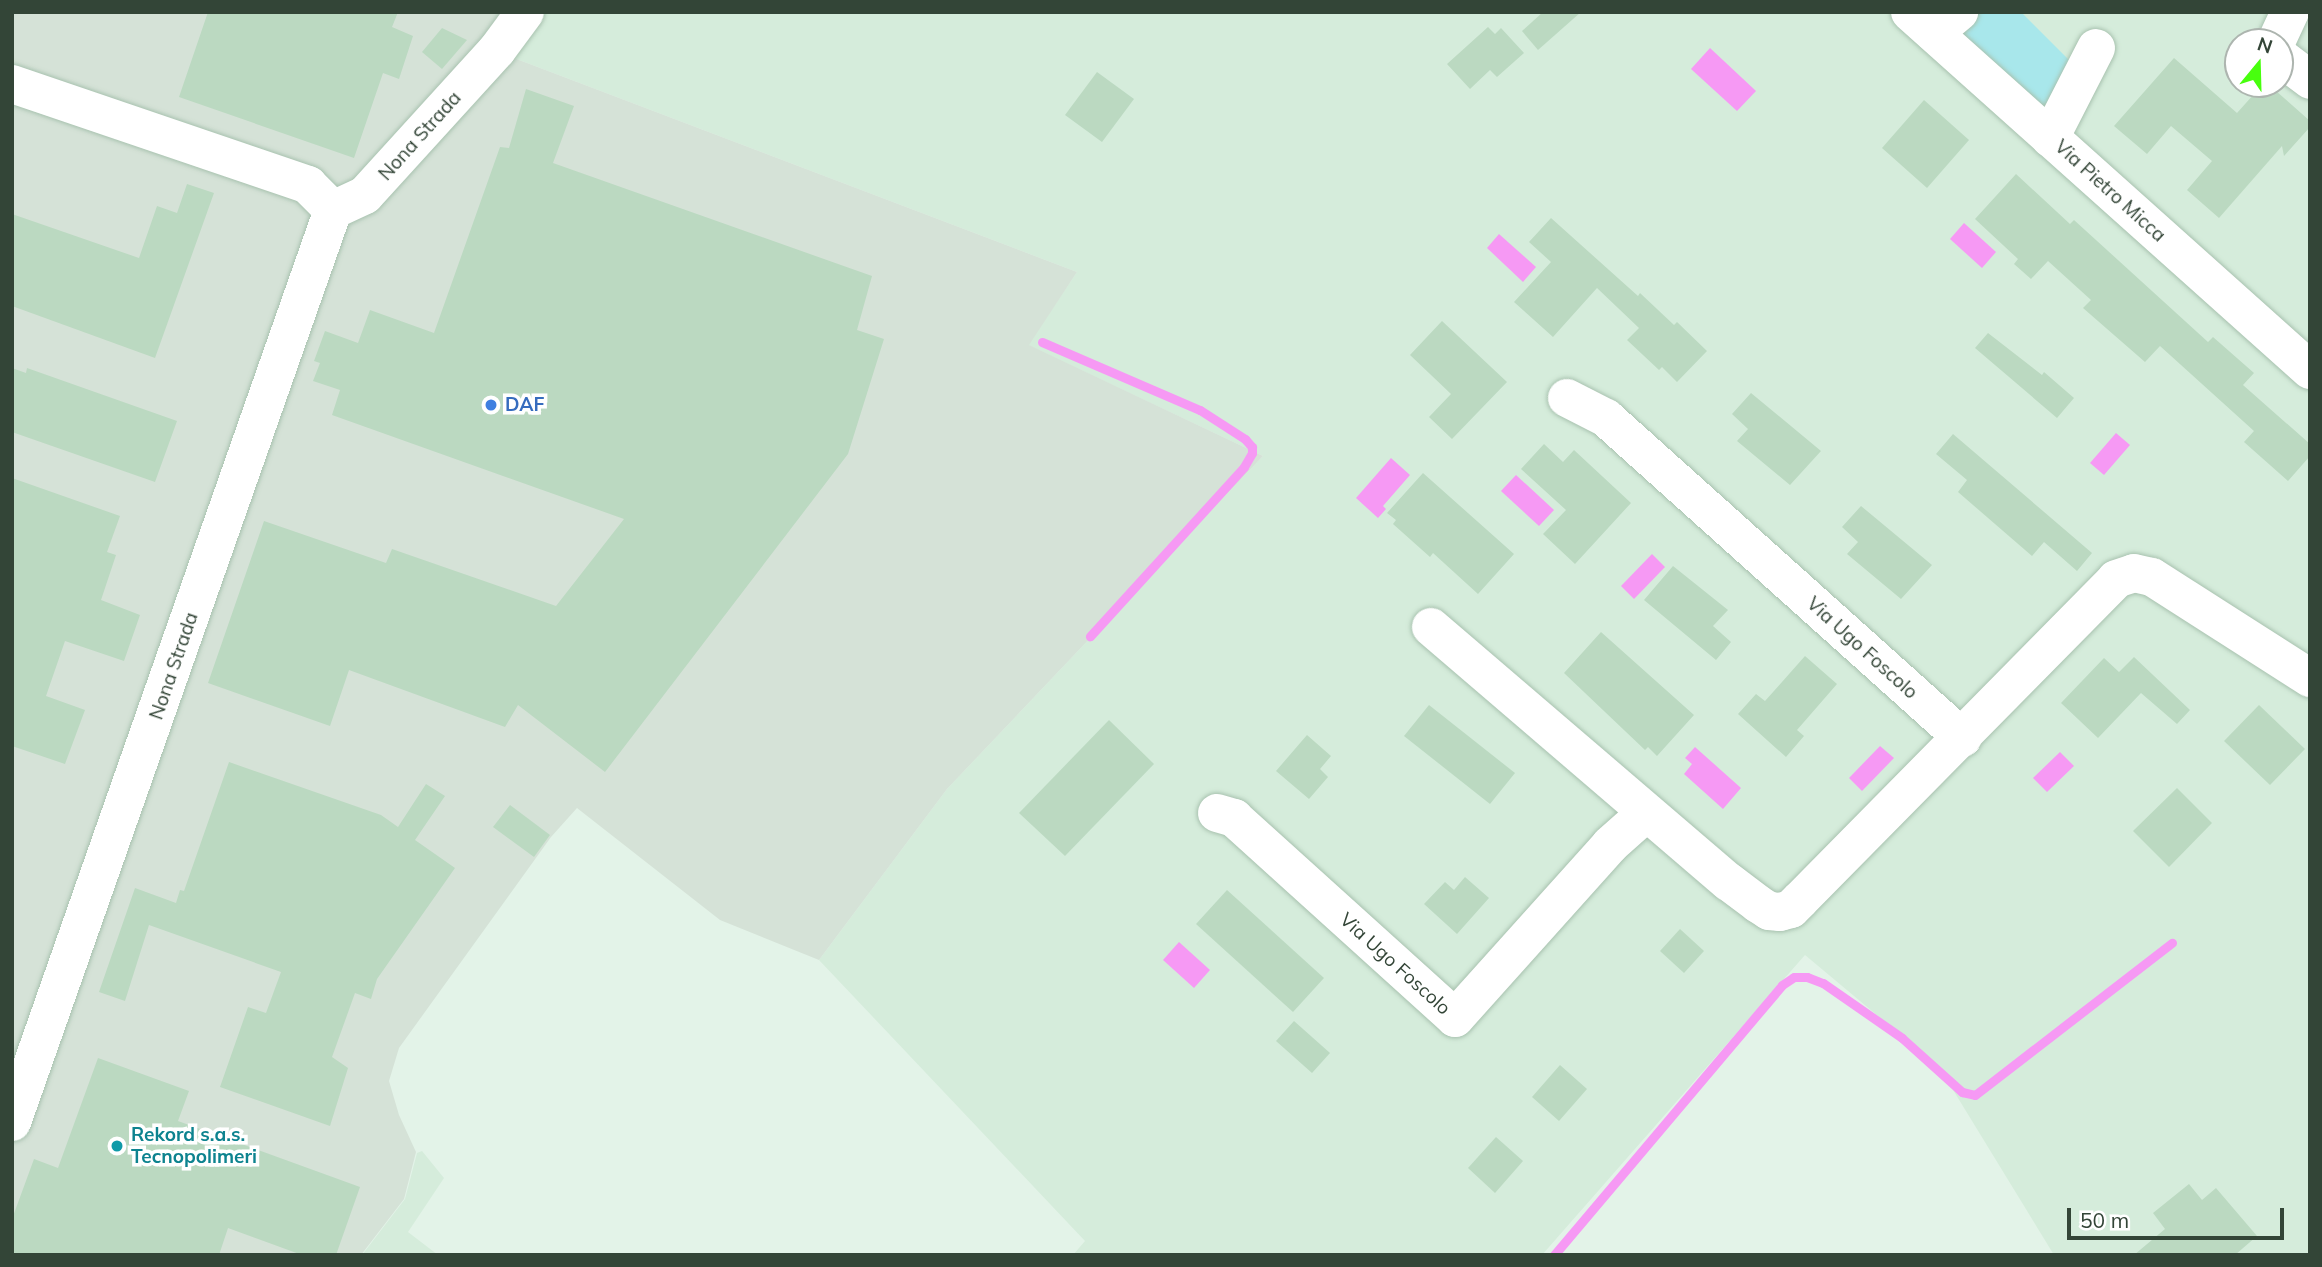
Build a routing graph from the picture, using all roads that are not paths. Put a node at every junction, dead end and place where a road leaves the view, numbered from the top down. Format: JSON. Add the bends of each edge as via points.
{"nodes":[{"id":1,"x":525,"y":12,"type":"edge"},
{"id":2,"x":2290,"y":12,"type":"edge"},
{"id":3,"x":1934,"y":19,"type":"edge"},
{"id":4,"x":2283,"y":28,"type":"edge"},
{"id":5,"x":2096,"y":48,"type":"dead end"},
{"id":6,"x":2294,"y":68,"type":"edge"},
{"id":7,"x":2310,"y":80,"type":"edge"},
{"id":8,"x":12,"y":85,"type":"edge"},
{"id":9,"x":2050,"y":138,"type":"junction"},
{"id":10,"x":333,"y":210,"type":"junction"},
{"id":11,"x":2310,"y":370,"type":"edge"},
{"id":12,"x":1567,"y":398,"type":"dead end"},
{"id":13,"x":1431,"y":627,"type":"dead end"},
{"id":14,"x":2310,"y":678,"type":"edge"},
{"id":15,"x":1963,"y":738,"type":"junction"},
{"id":16,"x":1217,"y":813,"type":"dead end"},
{"id":17,"x":1646,"y":813,"type":"junction"},
{"id":18,"x":12,"y":1122,"type":"edge"}],
"edges":[{"from":1,"to":10,"type":"street","name":"Nona Strada","via":[[497,50],[365,195]]},
{"from":2,"to":4,"type":"street"},
{"from":3,"to":9,"type":"street","name":"Via Pietro Micca"},
{"from":5,"to":9,"type":"street"},
{"from":6,"to":7,"type":"street"},
{"from":8,"to":10,"type":"street","via":[[309,184]]},
{"from":9,"to":11,"type":"street","name":"Via Pietro Micca"},
{"from":10,"to":18,"type":"street","name":"Nona Strada"},
{"from":12,"to":15,"type":"street","name":"Via Ugo Foscolo","via":[[1606,418]]},
{"from":13,"to":17,"type":"street"},
{"from":14,"to":15,"type":"street","via":[[2152,577],[2134,573],[2116,579]]},
{"from":15,"to":17,"type":"street","via":[[1791,909],[1780,912],[1758,904]]},
{"from":16,"to":17,"type":"street","name":"Via Ugo Foscolo","via":[[1234,818],[1455,1018],[1610,845]]}]}
